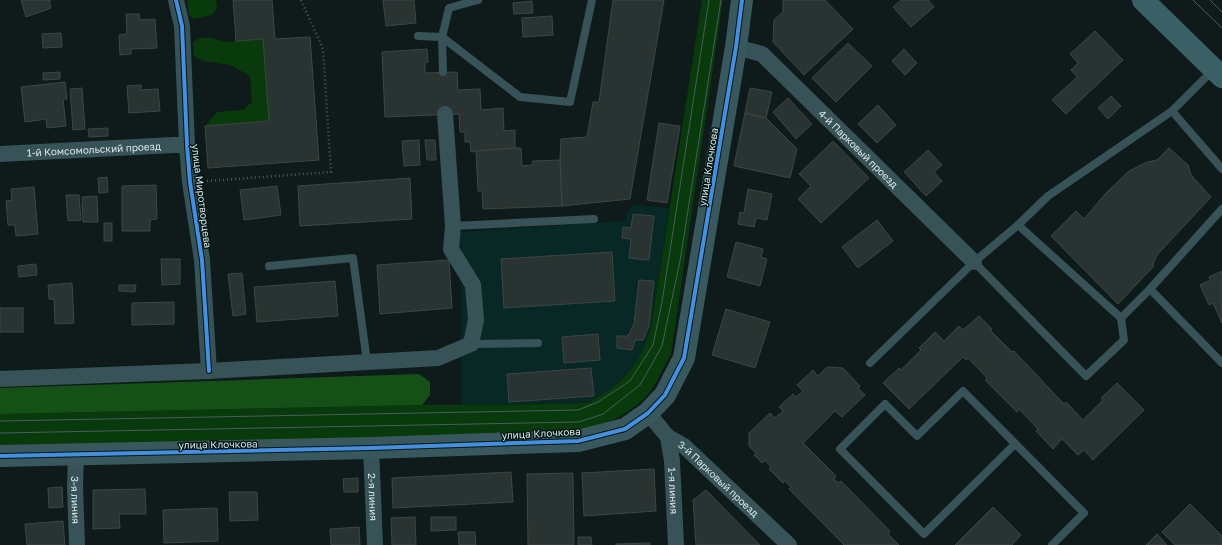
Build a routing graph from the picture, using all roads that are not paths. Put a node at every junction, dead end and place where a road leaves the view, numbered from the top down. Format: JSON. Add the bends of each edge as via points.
{"nodes":[{"id":1,"x":176,"y":0,"type":"edge"},
{"id":2,"x":478,"y":0,"type":"edge"},
{"id":3,"x":592,"y":0,"type":"edge"},
{"id":4,"x":742,"y":0,"type":"edge"},
{"id":5,"x":1143,"y":0,"type":"edge"},
{"id":6,"x":418,"y":36,"type":"dead end"},
{"id":7,"x":442,"y":37,"type":"junction"},
{"id":8,"x":736,"y":47,"type":"junction"},
{"id":9,"x":442,"y":72,"type":"dead end"},
{"id":10,"x":1218,"y":73,"type":"edge"},
{"id":11,"x":1172,"y":111,"type":"junction"},
{"id":12,"x":445,"y":114,"type":"dead end"},
{"id":13,"x":187,"y":145,"type":"junction"},
{"id":14,"x":0,"y":154,"type":"edge"},
{"id":15,"x":1222,"y":169,"type":"edge"},
{"id":16,"x":1222,"y":209,"type":"edge"},
{"id":17,"x":594,"y":219,"type":"dead end"},
{"id":18,"x":1018,"y":225,"type":"junction"},
{"id":19,"x":453,"y":226,"type":"junction"},
{"id":20,"x":974,"y":262,"type":"junction"},
{"id":21,"x":269,"y":266,"type":"dead end"},
{"id":22,"x":1150,"y":289,"type":"junction"},
{"id":23,"x":1121,"y":318,"type":"junction"},
{"id":24,"x":538,"y":343,"type":"dead end"},
{"id":25,"x":471,"y":344,"type":"junction"},
{"id":26,"x":367,"y":362,"type":"junction"},
{"id":27,"x":870,"y":363,"type":"dead end"},
{"id":28,"x":1222,"y":363,"type":"edge"},
{"id":29,"x":208,"y":371,"type":"junction"},
{"id":30,"x":0,"y":379,"type":"edge"},
{"id":31,"x":648,"y":413,"type":"junction"},
{"id":32,"x":668,"y":437,"type":"junction"},
{"id":33,"x":1015,"y":444,"type":"junction"},
{"id":34,"x":371,"y":448,"type":"junction"},
{"id":35,"x":76,"y":455,"type":"junction"},
{"id":36,"x":0,"y":456,"type":"edge"},
{"id":37,"x":77,"y":545,"type":"edge"},
{"id":38,"x":375,"y":545,"type":"edge"},
{"id":39,"x":676,"y":545,"type":"edge"},
{"id":40,"x":789,"y":545,"type":"edge"},
{"id":41,"x":1052,"y":545,"type":"edge"}],
"edges":[{"from":1,"to":13,"type":"street","name":"улица Миротворцева","via":[[182,26]]},
{"from":2,"to":7,"type":"lane","via":[[449,8]]},
{"from":3,"to":7,"type":"lane","via":[[570,102],[520,97]]},
{"from":4,"to":8,"type":"street","name":"улица Клочкова"},
{"from":5,"to":10,"type":"main road"},
{"from":6,"to":7,"type":"lane"},
{"from":7,"to":9,"type":"lane"},
{"from":8,"to":20,"type":"street","name":"4-й Парковый проезд","via":[[762,54]]},
{"from":8,"to":31,"type":"street","name":"улица Клочкова","via":[[684,358],[665,395]]},
{"from":10,"to":11,"type":"lane"},
{"from":11,"to":15,"type":"lane"},
{"from":11,"to":18,"type":"lane","via":[[1048,196]]},
{"from":12,"to":19,"type":"street"},
{"from":13,"to":14,"type":"street","name":"1-й Комсомольский проезд"},
{"from":13,"to":29,"type":"street","name":"улица Миротворцева","via":[[202,260]]},
{"from":16,"to":22,"type":"lane"},
{"from":17,"to":19,"type":"lane"},
{"from":18,"to":20,"type":"lane"},
{"from":18,"to":23,"type":"lane"},
{"from":19,"to":25,"type":"street","via":[[451,249],[473,285],[476,320]]},
{"from":20,"to":23,"type":"lane","via":[[1086,376],[1124,340]]},
{"from":20,"to":27,"type":"lane"},
{"from":21,"to":26,"type":"lane","via":[[353,258]]},
{"from":22,"to":23,"type":"lane"},
{"from":22,"to":28,"type":"lane"},
{"from":24,"to":25,"type":"lane"},
{"from":25,"to":26,"type":"street","via":[[438,358]]},
{"from":26,"to":29,"type":"street"},
{"from":29,"to":30,"type":"street"},
{"from":31,"to":32,"type":"street","name":"3-й Парковый проезд"},
{"from":31,"to":34,"type":"street","name":"улица Клочкова","via":[[625,429],[578,441]]},
{"from":32,"to":39,"type":"street","name":"1-я линия","via":[[672,461]]},
{"from":32,"to":40,"type":"street","name":"3-й Парковый проезд","via":[[684,446]]},
{"from":33,"to":33,"type":"lane","via":[[963,391],[917,436],[885,404],[840,449],[924,534]]},
{"from":33,"to":41,"type":"lane","via":[[1084,513]]},
{"from":34,"to":35,"type":"street","name":"улица Клочкова"},
{"from":34,"to":38,"type":"street","name":"2-я линия"},
{"from":35,"to":36,"type":"street","name":"улица Клочкова"},
{"from":35,"to":37,"type":"street","name":"3-я линия"}]}
